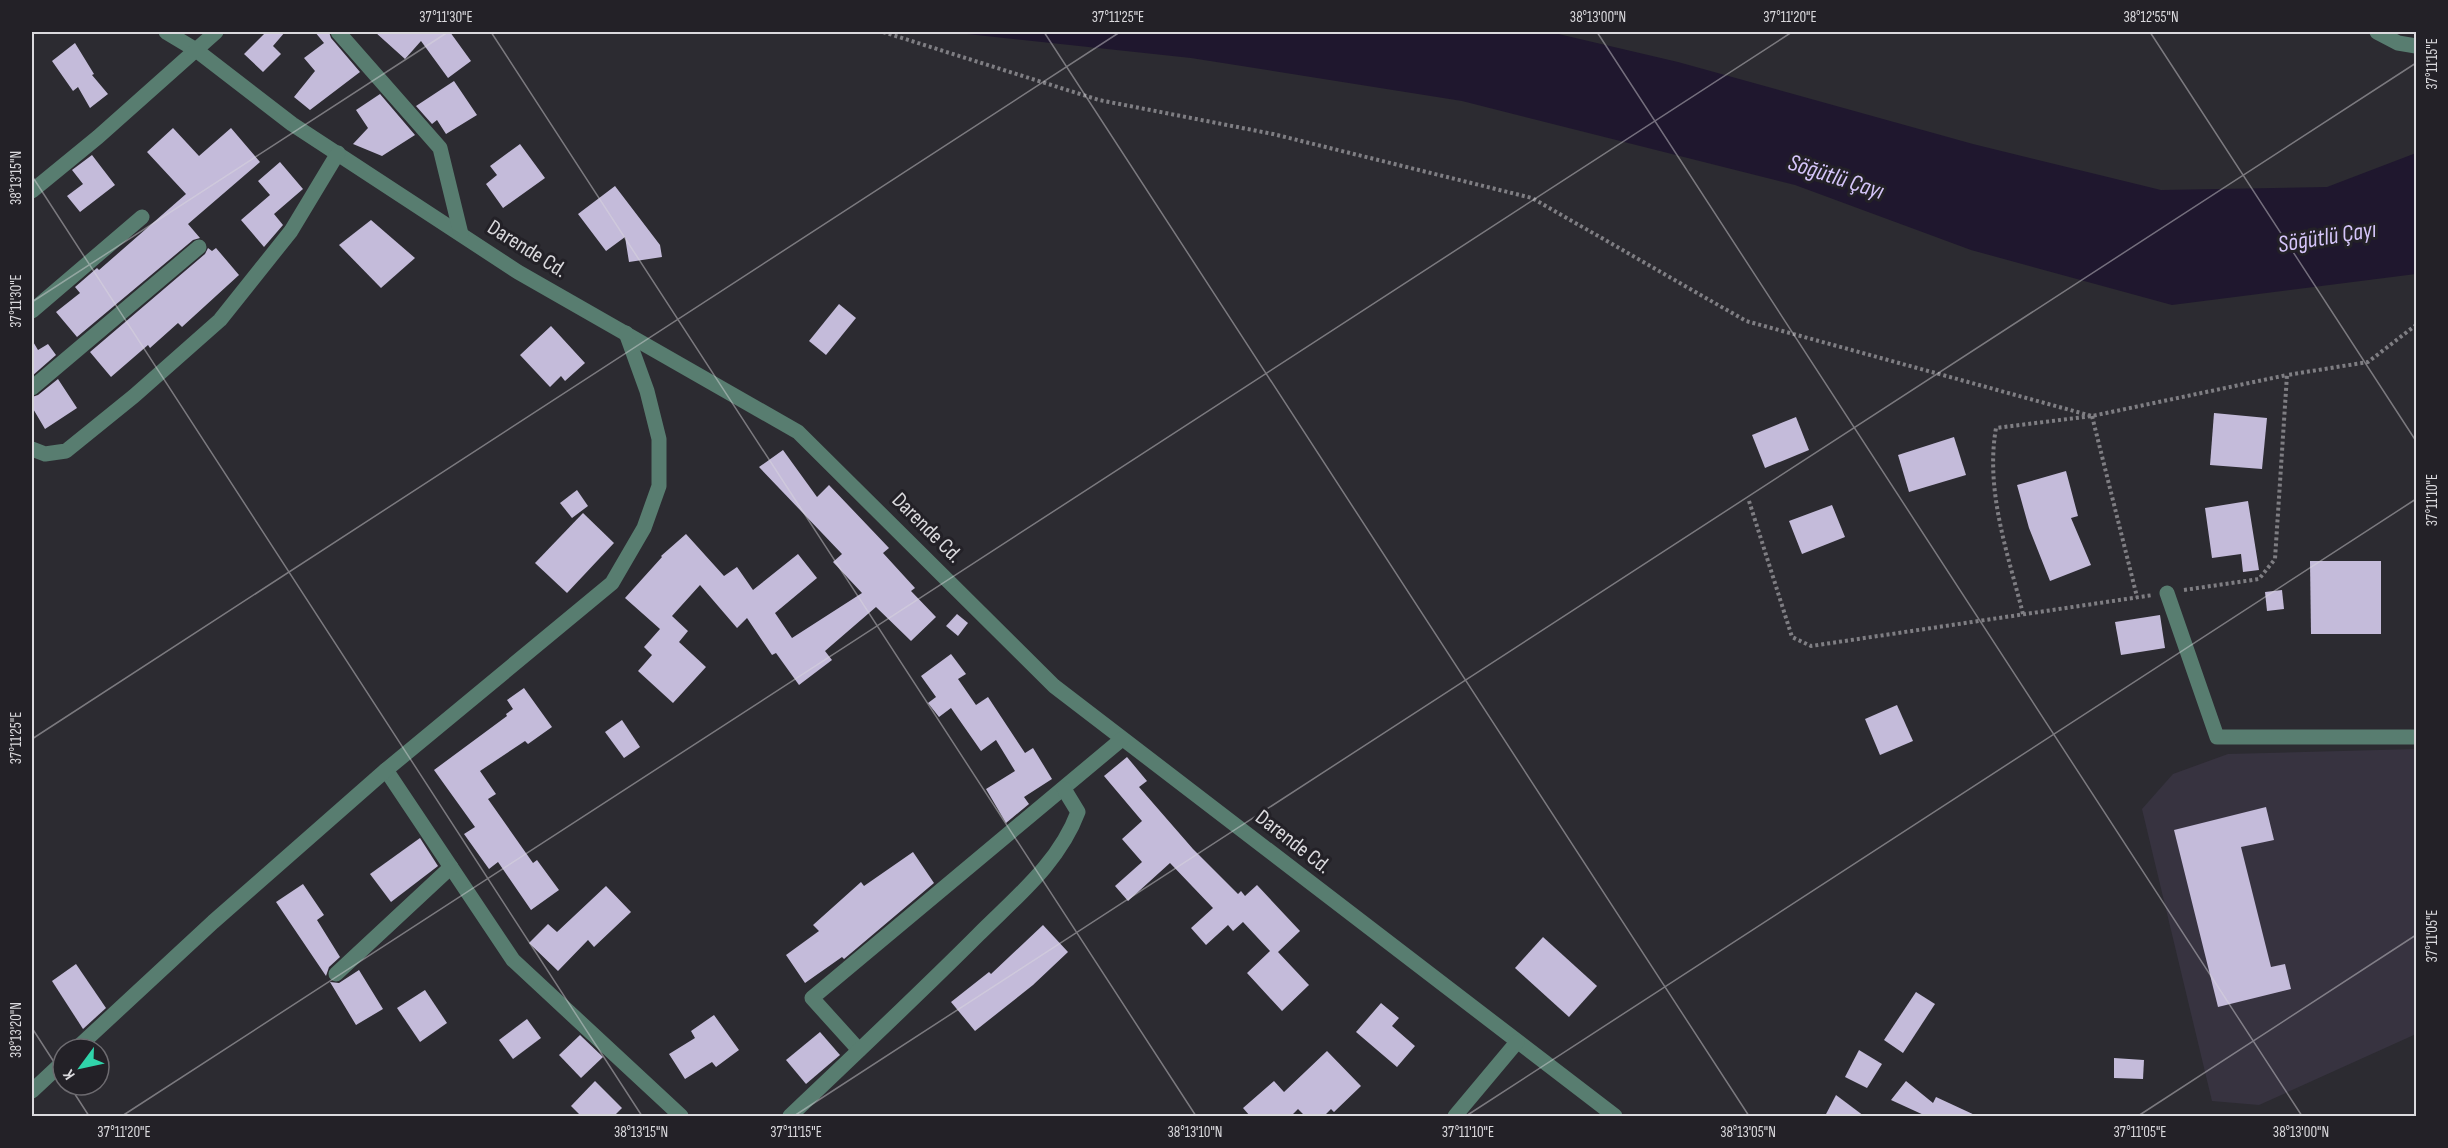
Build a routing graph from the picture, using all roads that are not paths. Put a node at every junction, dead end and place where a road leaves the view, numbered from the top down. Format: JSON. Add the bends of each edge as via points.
{"nodes":[{"id":1,"x":166,"y":32,"type":"edge"},
{"id":2,"x":216,"y":32,"type":"edge"},
{"id":3,"x":338,"y":32,"type":"edge"},
{"id":4,"x":2378,"y":32,"type":"edge"},
{"id":5,"x":2416,"y":46,"type":"edge"},
{"id":6,"x":196,"y":50,"type":"junction"},
{"id":7,"x":338,"y":153,"type":"junction"},
{"id":8,"x":32,"y":191,"type":"edge"},
{"id":9,"x":142,"y":217,"type":"dead end"},
{"id":10,"x":461,"y":234,"type":"junction"},
{"id":11,"x":199,"y":248,"type":"dead end"},
{"id":12,"x":32,"y":311,"type":"edge"},
{"id":13,"x":626,"y":333,"type":"junction"},
{"id":14,"x":32,"y":388,"type":"edge"},
{"id":15,"x":32,"y":449,"type":"edge"},
{"id":16,"x":2167,"y":592,"type":"road end"},
{"id":17,"x":2416,"y":737,"type":"edge"},
{"id":18,"x":1122,"y":739,"type":"junction"},
{"id":19,"x":386,"y":770,"type":"junction"},
{"id":20,"x":1064,"y":789,"type":"junction"},
{"id":21,"x":451,"y":867,"type":"junction"},
{"id":22,"x":336,"y":974,"type":"dead end"},
{"id":23,"x":89,"y":1037,"type":"edge"},
{"id":24,"x":1517,"y":1042,"type":"junction"},
{"id":25,"x":859,"y":1050,"type":"junction"},
{"id":26,"x":51,"y":1073,"type":"edge"},
{"id":27,"x":32,"y":1091,"type":"edge"},
{"id":28,"x":681,"y":1116,"type":"edge"},
{"id":29,"x":790,"y":1116,"type":"edge"},
{"id":30,"x":1455,"y":1116,"type":"edge"},
{"id":31,"x":1615,"y":1116,"type":"edge"}],
"edges":[{"from":1,"to":6,"type":"street","name":"Darende Cd."},
{"from":2,"to":6,"type":"street"},
{"from":3,"to":10,"type":"street","via":[[440,148]]},
{"from":4,"to":5,"type":"street","via":[[2398,43]]},
{"from":6,"to":7,"type":"street","name":"Darende Cd.","via":[[292,124]]},
{"from":6,"to":8,"type":"street"},
{"from":7,"to":10,"type":"street","name":"Darende Cd."},
{"from":7,"to":15,"type":"street","via":[[291,231],[220,320],[66,452],[45,454]]},
{"from":9,"to":12,"type":"street"},
{"from":10,"to":13,"type":"street","name":"Darende Cd.","via":[[518,272]]},
{"from":11,"to":14,"type":"street"},
{"from":13,"to":18,"type":"street","name":"Darende Cd.","via":[[798,432],[1054,686]]},
{"from":13,"to":19,"type":"street","via":[[659,439],[659,486],[644,528],[612,583]]},
{"from":16,"to":17,"type":"street","via":[[2217,736]]},
{"from":18,"to":20,"type":"street"},
{"from":18,"to":24,"type":"street","name":"Darende Cd."},
{"from":19,"to":21,"type":"street"},
{"from":19,"to":23,"type":"street"},
{"from":20,"to":25,"type":"street","via":[[1078,812],[1050,863]]},
{"from":20,"to":25,"type":"street","via":[[812,998]]},
{"from":21,"to":22,"type":"street"},
{"from":21,"to":28,"type":"street","via":[[513,960]]},
{"from":24,"to":30,"type":"street"},
{"from":24,"to":31,"type":"street","name":"Darende Cd."},
{"from":25,"to":29,"type":"street"},
{"from":26,"to":27,"type":"street"}]}
